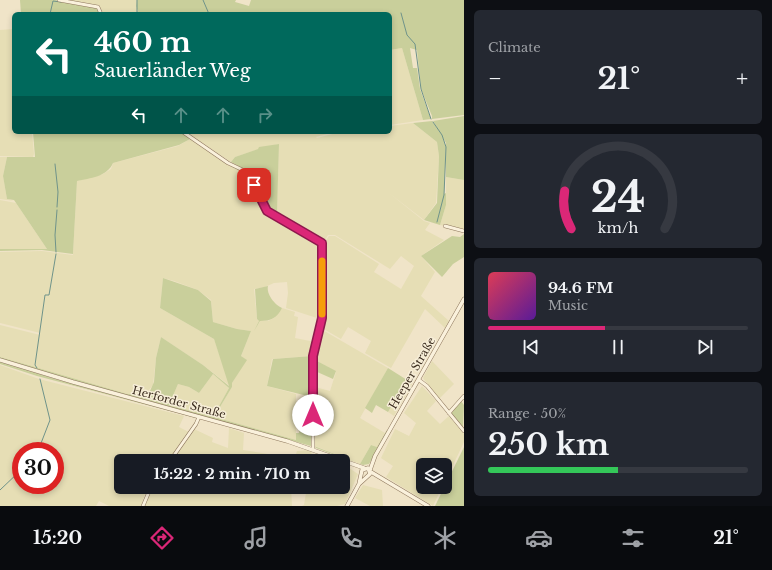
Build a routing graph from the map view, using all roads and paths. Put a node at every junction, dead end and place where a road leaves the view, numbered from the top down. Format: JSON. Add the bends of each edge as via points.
{"nodes":[{"id":1,"x":59,"y":0,"type":"edge"},
{"id":2,"x":100,"y":12,"type":"edge"},
{"id":3,"x":186,"y":134,"type":"edge"},
{"id":4,"x":445,"y":226,"type":"dead end"},
{"id":5,"x":464,"y":231,"type":"edge"},
{"id":6,"x":464,"y":299,"type":"edge"},
{"id":7,"x":0,"y":360,"type":"edge"},
{"id":8,"x":419,"y":380,"type":"junction"},
{"id":9,"x":464,"y":396,"type":"edge"},
{"id":10,"x":449,"y":413,"type":"junction"},
{"id":11,"x":199,"y":417,"type":"junction"},
{"id":12,"x":464,"y":431,"type":"edge"},
{"id":13,"x":313,"y":449,"type":"junction"},
{"id":14,"x":175,"y":454,"type":"edge"},
{"id":15,"x":366,"y":472,"type":"junction"},
{"id":16,"x":148,"y":494,"type":"edge"},
{"id":17,"x":143,"y":506,"type":"edge"},
{"id":18,"x":347,"y":506,"type":"edge"},
{"id":19,"x":428,"y":506,"type":"edge"}],
"edges":[{"from":1,"to":2,"type":"street","via":[[98,7]]},
{"from":3,"to":13,"type":"street","via":[[228,163],[247,172],[267,211],[322,243],[322,318],[313,356]]},
{"from":4,"to":5,"type":"street"},
{"from":6,"to":8,"type":"street","name":"Heeper Straße"},
{"from":7,"to":11,"type":"street","name":"Herforder Straße"},
{"from":8,"to":10,"type":"street"},
{"from":8,"to":15,"type":"street","name":"Heeper Straße"},
{"from":9,"to":10,"type":"street"},
{"from":10,"to":12,"type":"street"},
{"from":11,"to":13,"type":"street","name":"Herforder Straße"},
{"from":11,"to":14,"type":"street"},
{"from":13,"to":15,"type":"street","name":"Herforder Straße"},
{"from":15,"to":18,"type":"street","name":"Heeper Straße"},
{"from":15,"to":19,"type":"street","name":"Herforder Straße"},
{"from":16,"to":17,"type":"street"}]}
